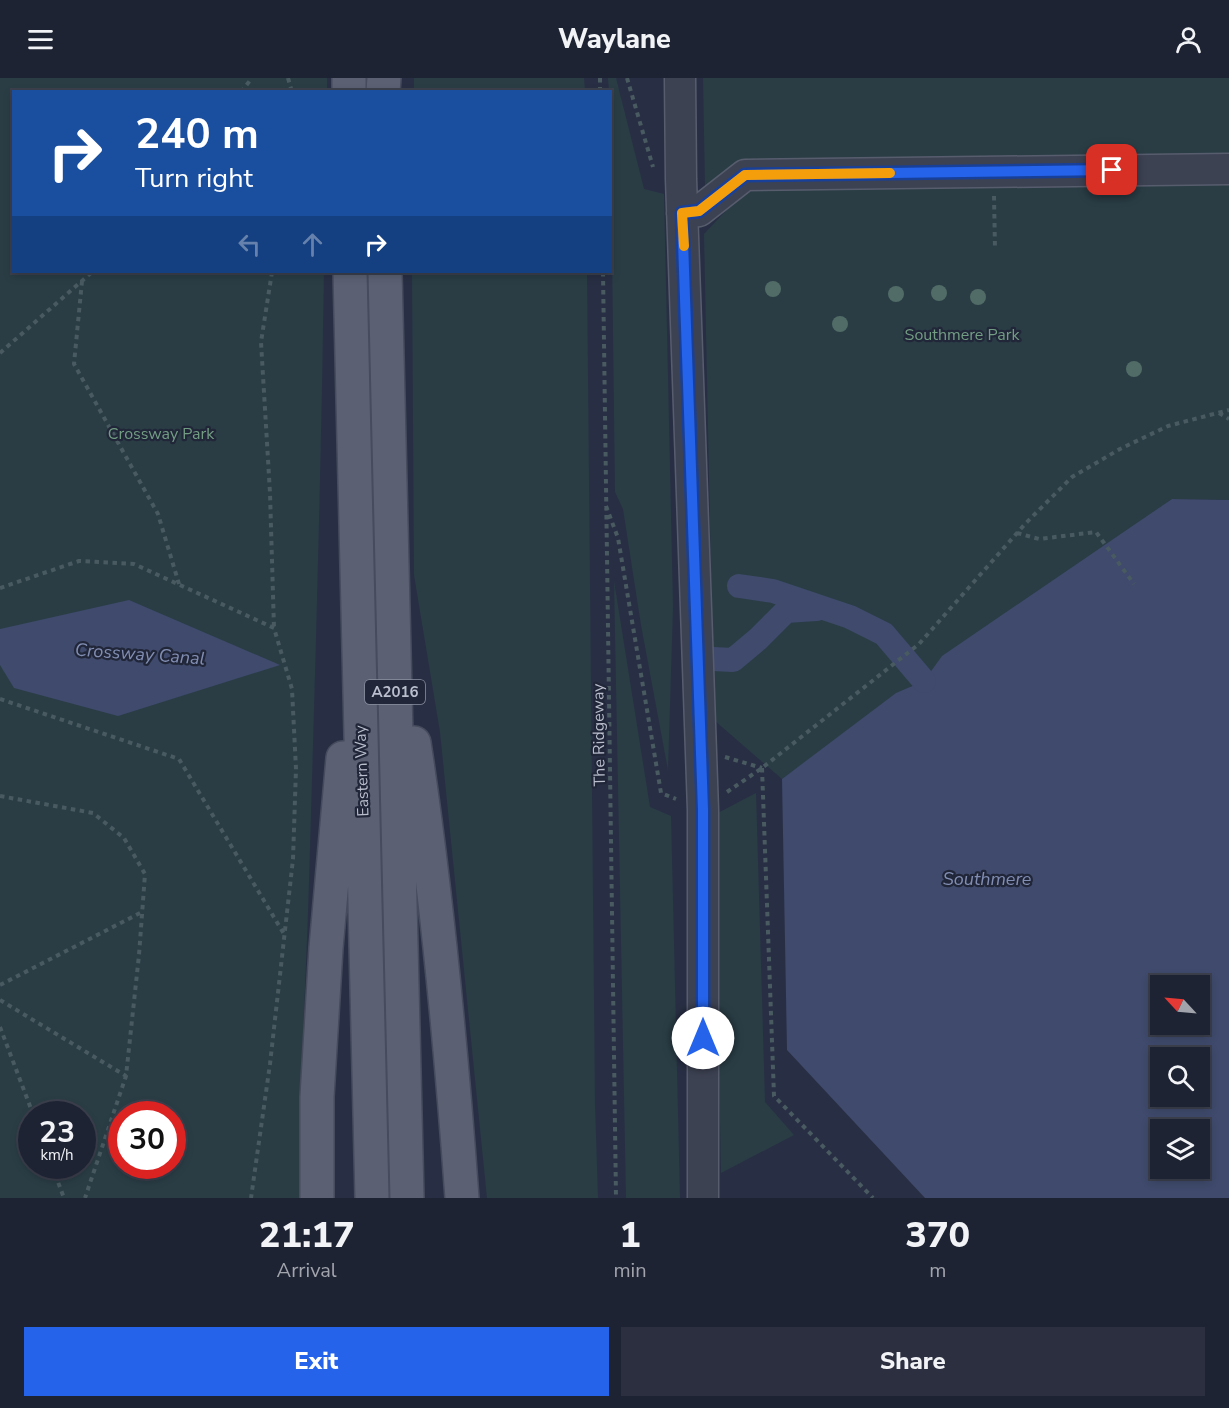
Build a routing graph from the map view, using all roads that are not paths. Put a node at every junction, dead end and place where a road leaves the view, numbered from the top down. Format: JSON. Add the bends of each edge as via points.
{"nodes":[{"id":1,"x":680,"y":78,"type":"edge"},
{"id":2,"x":1229,"y":169,"type":"edge"},
{"id":3,"x":682,"y":213,"type":"junction"},
{"id":4,"x":350,"y":273,"type":"edge"},
{"id":5,"x":385,"y":273,"type":"edge"},
{"id":6,"x":393,"y":603,"type":"junction"},
{"id":7,"x":357,"y":607,"type":"junction"},
{"id":8,"x":317,"y":1198,"type":"edge"},
{"id":9,"x":372,"y":1198,"type":"edge"},
{"id":10,"x":407,"y":1198,"type":"edge"},
{"id":11,"x":462,"y":1198,"type":"edge"},
{"id":12,"x":703,"y":1198,"type":"edge"}],
"edges":[{"from":1,"to":3,"type":"street"},
{"from":2,"to":3,"type":"street","via":[[745,175],[699,211]]},
{"from":3,"to":12,"type":"street","via":[[703,810]]},
{"from":4,"to":7,"type":"main road","name":"Eastern Way","number":"A2016"},
{"from":5,"to":6,"type":"main road","number":"A2016"},
{"from":6,"to":10,"type":"main road","number":"A2016"},
{"from":6,"to":11,"type":"main road","via":[[424,812],[452,1064]]},
{"from":7,"to":8,"type":"main road","via":[[326,948],[317,1097]]},
{"from":7,"to":9,"type":"main road","name":"Eastern Way","number":"A2016"}]}
